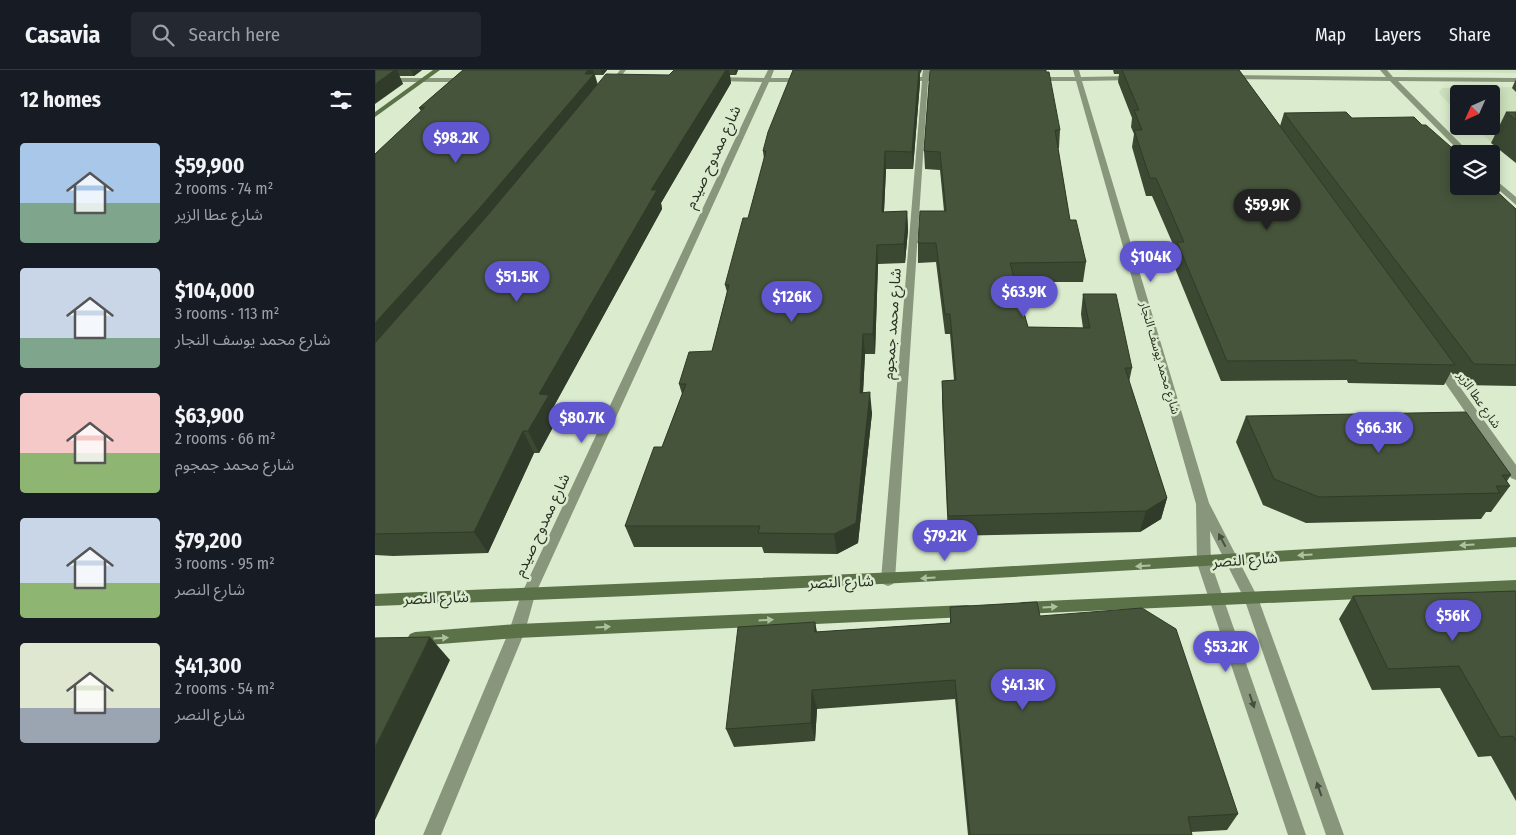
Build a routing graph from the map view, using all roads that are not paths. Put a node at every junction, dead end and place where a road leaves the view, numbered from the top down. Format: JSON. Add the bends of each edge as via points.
{"nodes":[{"id":1,"x":437,"y":70,"type":"edge"},
{"id":2,"x":1383,"y":70,"type":"edge"},
{"id":3,"x":1077,"y":74,"type":"edge"},
{"id":4,"x":769,"y":75,"type":"edge"},
{"id":5,"x":926,"y":75,"type":"edge"},
{"id":6,"x":618,"y":77,"type":"edge"},
{"id":7,"x":1215,"y":77,"type":"edge"},
{"id":8,"x":1235,"y":77,"type":"edge"},
{"id":9,"x":1147,"y":78,"type":"edge"},
{"id":10,"x":708,"y":79,"type":"edge"},
{"id":11,"x":896,"y":79,"type":"edge"},
{"id":12,"x":955,"y":79,"type":"edge"},
{"id":13,"x":1031,"y":79,"type":"edge"},
{"id":14,"x":375,"y":80,"type":"edge"},
{"id":15,"x":424,"y":80,"type":"junction"},
{"id":16,"x":472,"y":80,"type":"edge"},
{"id":17,"x":817,"y":80,"type":"edge"},
{"id":18,"x":1393,"y":80,"type":"junction"},
{"id":19,"x":1516,"y":80,"type":"edge"},
{"id":20,"x":604,"y":95,"type":"edge"},
{"id":21,"x":375,"y":115,"type":"edge"},
{"id":22,"x":1458,"y":145,"type":"edge"},
{"id":23,"x":1500,"y":187,"type":"edge"},
{"id":24,"x":1516,"y":202,"type":"edge"},
{"id":25,"x":1431,"y":355,"type":"edge"},
{"id":26,"x":1516,"y":475,"type":"edge"},
{"id":27,"x":1202,"y":503,"type":"junction"},
{"id":28,"x":1516,"y":542,"type":"edge"},
{"id":29,"x":1233,"y":560,"type":"junction"},
{"id":30,"x":1204,"y":563,"type":"junction"},
{"id":31,"x":887,"y":580,"type":"junction"},
{"id":32,"x":1516,"y":586,"type":"edge"},
{"id":33,"x":528,"y":595,"type":"junction"},
{"id":34,"x":1251,"y":598,"type":"junction"},
{"id":35,"x":375,"y":600,"type":"edge"},
{"id":36,"x":1218,"y":600,"type":"junction"},
{"id":37,"x":1011,"y":609,"type":"edge"},
{"id":38,"x":981,"y":610,"type":"edge"},
{"id":39,"x":517,"y":631,"type":"junction"},
{"id":40,"x":402,"y":640,"type":"edge"},
{"id":41,"x":432,"y":835,"type":"edge"},
{"id":42,"x":1297,"y":835,"type":"edge"},
{"id":43,"x":1335,"y":835,"type":"edge"}],
"edges":[{"from":1,"to":15,"type":"main road"},
{"from":2,"to":18,"type":"street"},
{"from":3,"to":9,"type":"street"},
{"from":3,"to":13,"type":"street"},
{"from":3,"to":27,"type":"street","name":"شارع محمد يوسف النجار"},
{"from":4,"to":10,"type":"street"},
{"from":4,"to":17,"type":"street"},
{"from":4,"to":33,"type":"street","name":"شارع ممدوح صيدم"},
{"from":5,"to":11,"type":"street"},
{"from":5,"to":12,"type":"street"},
{"from":5,"to":31,"type":"street","name":"شارع محمد جمجوم"},
{"from":6,"to":20,"type":"street"},
{"from":7,"to":8,"type":"street"},
{"from":8,"to":18,"type":"street"},
{"from":14,"to":15,"type":"street"},
{"from":15,"to":16,"type":"street"},
{"from":15,"to":21,"type":"main road"},
{"from":18,"to":19,"type":"street"},
{"from":18,"to":22,"type":"street"},
{"from":23,"to":24,"type":"street"},
{"from":25,"to":26,"type":"street","name":"شارع عطا الزير"},
{"from":29,"to":27,"type":"street","name":"شارع محمد يوسف النجار","one_way":true},
{"from":27,"to":30,"type":"street","name":"شارع محمد يوسف النجار"},
{"from":28,"to":29,"type":"main road","name":"شارع النصر","one_way":true},
{"from":29,"to":30,"type":"main road","name":"شارع النصر"},
{"from":29,"to":34,"type":"street","name":"شارع محمد يوسف النجار"},
{"from":30,"to":31,"type":"main road","name":"شارع النصر","one_way":true},
{"from":30,"to":36,"type":"street","name":"شارع محمد يوسف النجار"},
{"from":31,"to":33,"type":"main road","name":"شارع النصر"},
{"from":32,"to":34,"type":"main road"},
{"from":33,"to":35,"type":"main road","name":"شارع النصر"},
{"from":33,"to":39,"type":"street","name":"شارع ممدوح صيدم"},
{"from":34,"to":36,"type":"main road"},
{"from":43,"to":34,"type":"street","name":"شارع محمد يوسف النجار","one_way":true},
{"from":37,"to":36,"type":"main road","one_way":true},
{"from":36,"to":42,"type":"street","name":"شارع محمد يوسف النجار","one_way":true},
{"from":39,"to":38,"type":"main road","one_way":true},
{"from":40,"to":39,"type":"main road","one_way":true},
{"from":39,"to":41,"type":"street","name":"شارع ممدوح صيدم"}]}
